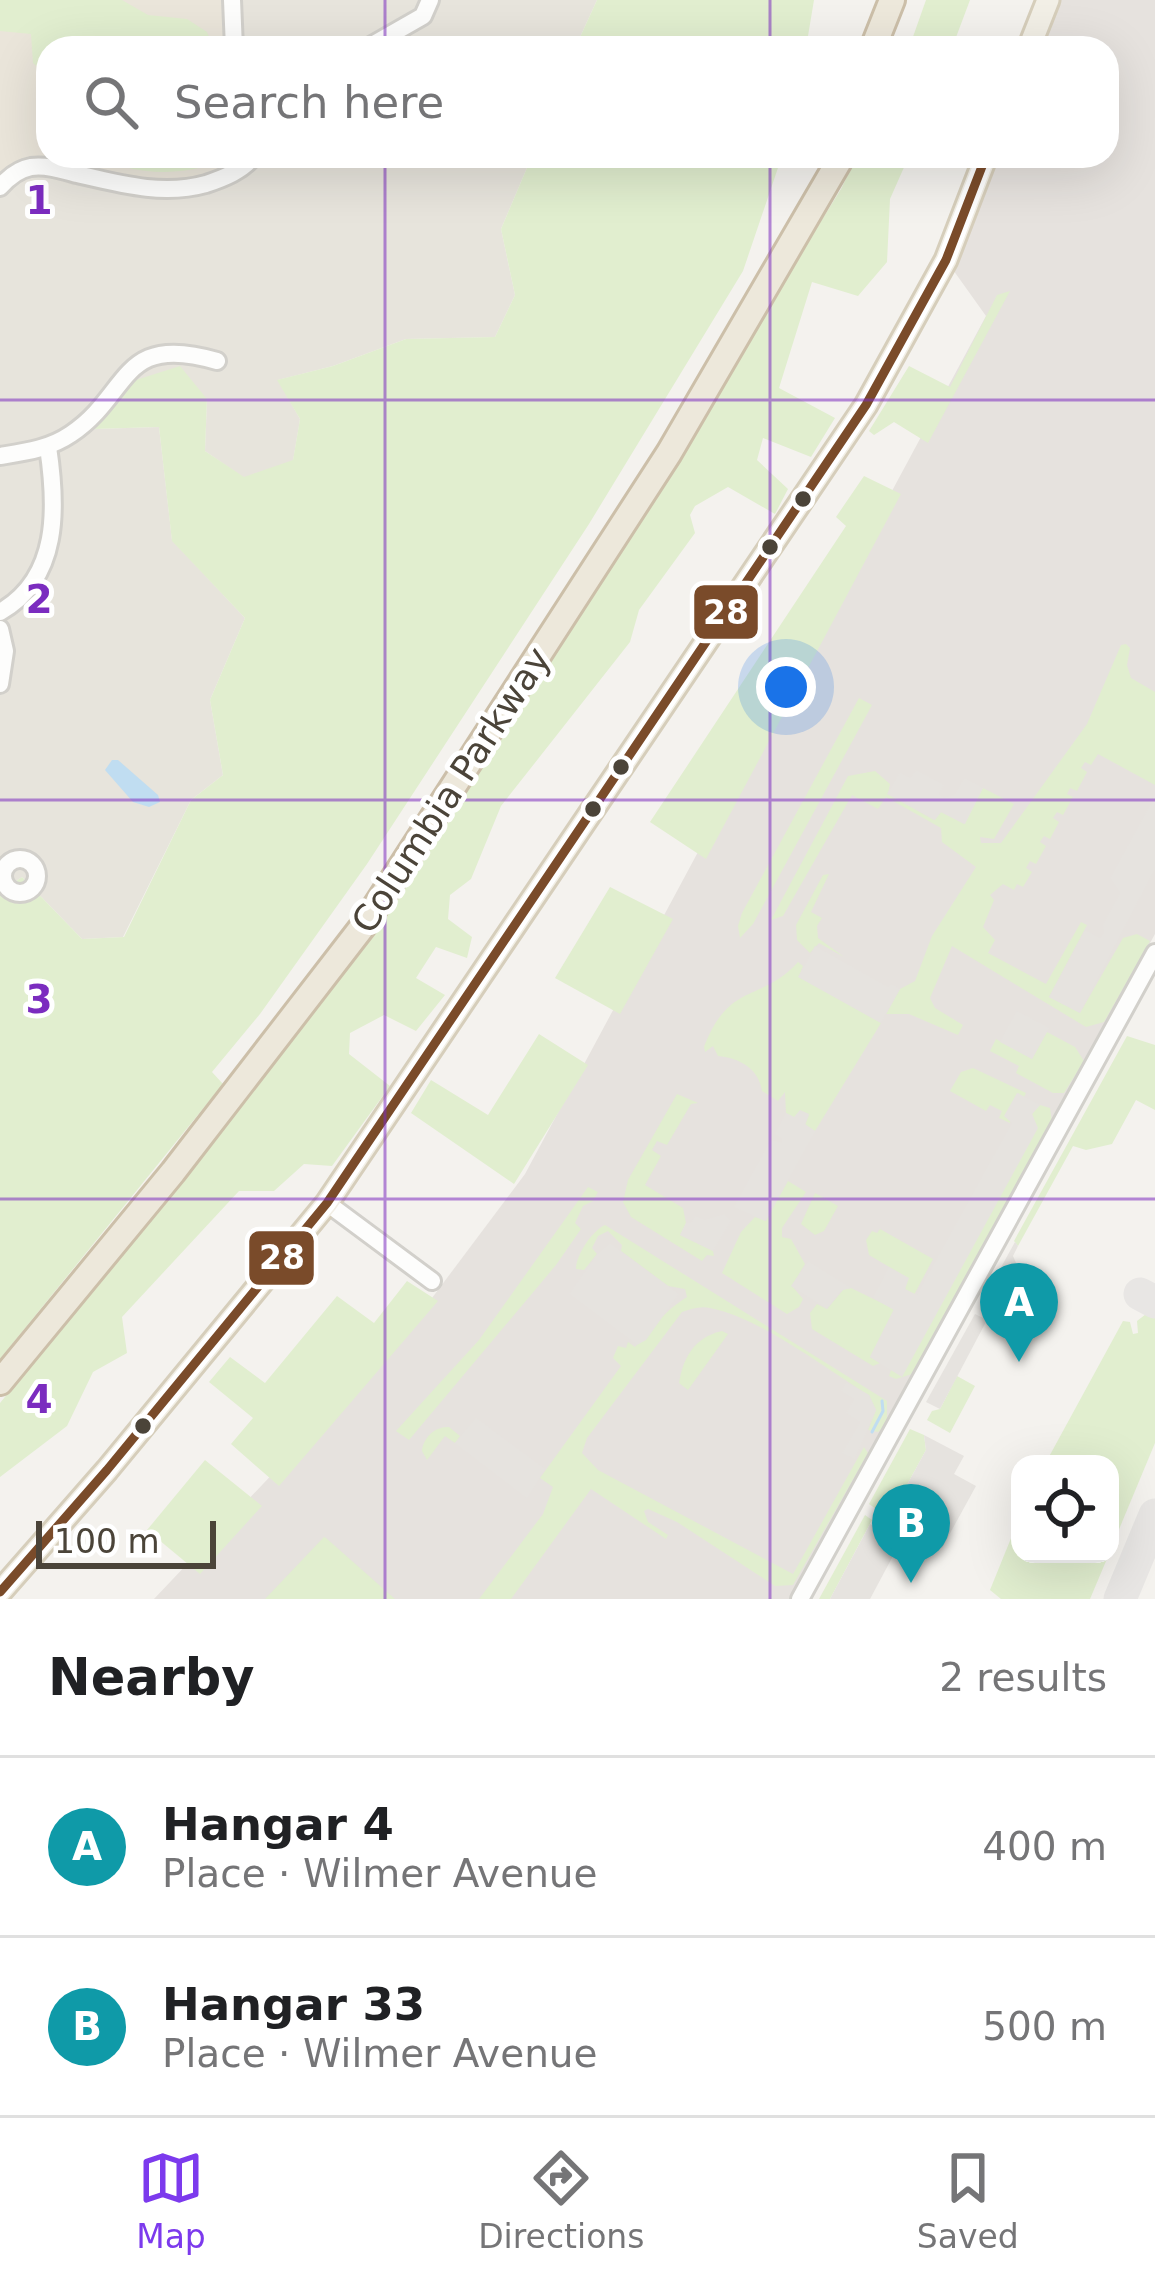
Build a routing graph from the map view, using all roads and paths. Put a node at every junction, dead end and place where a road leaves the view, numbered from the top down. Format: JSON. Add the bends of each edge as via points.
{"nodes":[{"id":1,"x":232,"y":0,"type":"edge"},
{"id":2,"x":430,"y":0,"type":"edge"},
{"id":3,"x":892,"y":0,"type":"edge"},
{"id":4,"x":908,"y":0,"type":"edge"},
{"id":5,"x":1048,"y":0,"type":"edge"},
{"id":6,"x":234,"y":36,"type":"edge"},
{"id":7,"x":388,"y":36,"type":"edge"},
{"id":8,"x":878,"y":36,"type":"edge"},
{"id":9,"x":894,"y":36,"type":"edge"},
{"id":10,"x":1034,"y":36,"type":"edge"},
{"id":11,"x":36,"y":167,"type":"edge"},
{"id":12,"x":52,"y":168,"type":"edge"},
{"id":13,"x":241,"y":168,"type":"edge"},
{"id":14,"x":818,"y":168,"type":"edge"},
{"id":15,"x":835,"y":168,"type":"edge"},
{"id":16,"x":981,"y":168,"type":"edge"},
{"id":17,"x":0,"y":187,"type":"edge"},
{"id":18,"x":217,"y":361,"type":"dead end"},
{"id":19,"x":48,"y":447,"type":"junction"},
{"id":20,"x":0,"y":457,"type":"edge"},
{"id":21,"x":0,"y":612,"type":"edge"},
{"id":22,"x":0,"y":628,"type":"edge"},
{"id":23,"x":0,"y":684,"type":"edge"},
{"id":24,"x":1155,"y":953,"type":"edge"},
{"id":25,"x":327,"y":1203,"type":"junction"},
{"id":26,"x":432,"y":1281,"type":"dead end"},
{"id":27,"x":0,"y":1359,"type":"edge"},
{"id":28,"x":0,"y":1382,"type":"edge"},
{"id":29,"x":0,"y":1592,"type":"edge"},
{"id":30,"x":800,"y":1599,"type":"edge"}],
"edges":[{"from":1,"to":6,"type":"street"},
{"from":2,"to":7,"type":"street","via":[[423,16]]},
{"from":3,"to":8,"type":"highway"},
{"from":4,"to":9,"type":"highway"},
{"from":5,"to":10,"type":"main road"},
{"from":11,"to":17,"type":"street"},
{"from":12,"to":13,"type":"street","via":[[178,189]]},
{"from":14,"to":27,"type":"highway","name":"Columbia Parkway","via":[[608,527],[380,874],[249,1052]]},
{"from":15,"to":28,"type":"highway","name":"Columbia Parkway","via":[[669,453],[363,926]]},
{"from":16,"to":25,"type":"main road","via":[[946,260],[866,405]]},
{"from":18,"to":19,"type":"street","via":[[185,351],[142,362],[85,423]]},
{"from":19,"to":20,"type":"street"},
{"from":19,"to":21,"type":"street","via":[[48,553],[31,586]]},
{"from":22,"to":23,"type":"street"},
{"from":24,"to":30,"type":"street"},
{"from":25,"to":26,"type":"street"},
{"from":25,"to":29,"type":"main road"}]}
